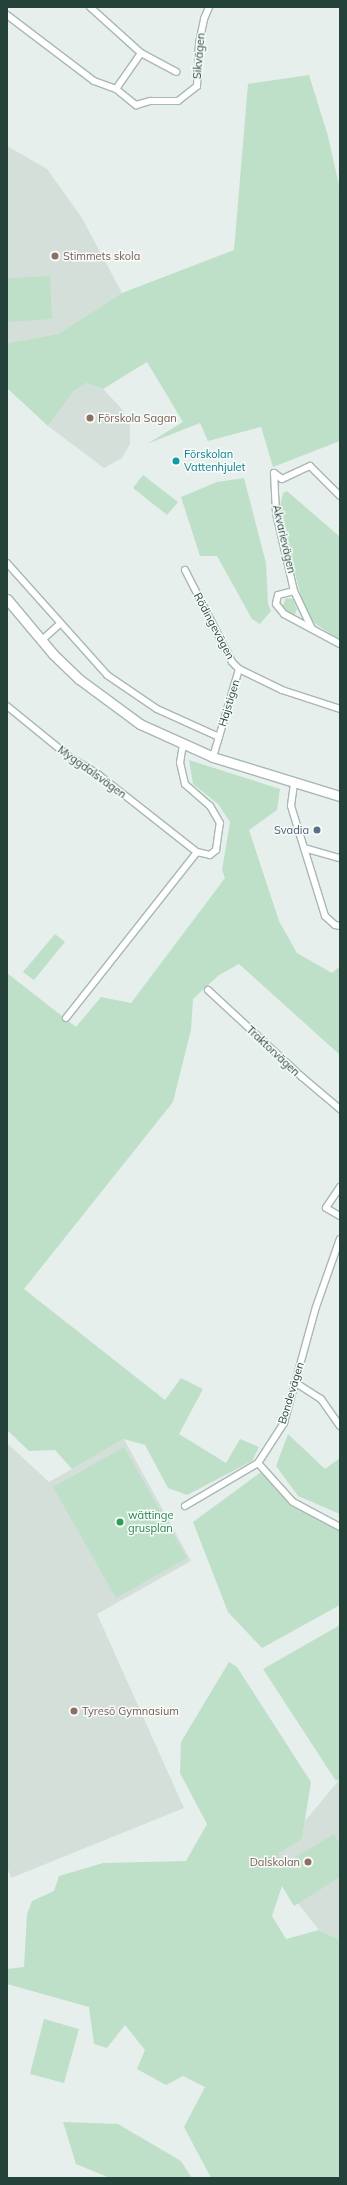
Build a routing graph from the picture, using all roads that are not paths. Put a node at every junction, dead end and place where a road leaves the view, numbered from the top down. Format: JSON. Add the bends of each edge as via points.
{"nodes":[{"id":1,"x":90,"y":7,"type":"edge"},
{"id":2,"x":209,"y":7,"type":"edge"},
{"id":3,"x":7,"y":15,"type":"edge"},
{"id":4,"x":142,"y":54,"type":"junction"},
{"id":5,"x":176,"y":72,"type":"dead end"},
{"id":6,"x":116,"y":89,"type":"junction"},
{"id":7,"x":340,"y":496,"type":"edge"},
{"id":8,"x":7,"y":563,"type":"edge"},
{"id":9,"x":184,"y":570,"type":"dead end"},
{"id":10,"x":294,"y":591,"type":"junction"},
{"id":11,"x":7,"y":599,"type":"edge"},
{"id":12,"x":61,"y":623,"type":"junction"},
{"id":13,"x":312,"y":629,"type":"junction"},
{"id":14,"x":42,"y":640,"type":"junction"},
{"id":15,"x":340,"y":644,"type":"edge"},
{"id":16,"x":240,"y":669,"type":"junction"},
{"id":17,"x":7,"y":706,"type":"edge"},
{"id":18,"x":340,"y":710,"type":"edge"},
{"id":19,"x":219,"y":737,"type":"junction"},
{"id":20,"x":183,"y":745,"type":"junction"},
{"id":21,"x":213,"y":757,"type":"junction"},
{"id":22,"x":294,"y":784,"type":"junction"},
{"id":23,"x":340,"y":796,"type":"edge"},
{"id":24,"x":304,"y":848,"type":"junction"},
{"id":25,"x":197,"y":852,"type":"junction"},
{"id":26,"x":340,"y":858,"type":"edge"},
{"id":27,"x":340,"y":926,"type":"edge"},
{"id":28,"x":208,"y":990,"type":"dead end"},
{"id":29,"x":66,"y":1018,"type":"dead end"},
{"id":30,"x":340,"y":1109,"type":"edge"},
{"id":31,"x":340,"y":1187,"type":"edge"},
{"id":32,"x":340,"y":1216,"type":"edge"},
{"id":33,"x":340,"y":1239,"type":"edge"},
{"id":34,"x":296,"y":1383,"type":"junction"},
{"id":35,"x":340,"y":1426,"type":"edge"},
{"id":36,"x":258,"y":1463,"type":"junction"},
{"id":37,"x":186,"y":1506,"type":"dead end"},
{"id":38,"x":340,"y":1527,"type":"edge"}],
"edges":[{"from":1,"to":4,"type":"street","name":"Sikvägen"},
{"from":2,"to":6,"type":"street","name":"Sikvägen","via":[[199,43],[197,86],[188,95],[178,101],[150,101],[136,105]]},
{"from":3,"to":6,"type":"street","name":"Sikvägen","via":[[94,81]]},
{"from":4,"to":5,"type":"street","name":"Sikvägen"},
{"from":4,"to":6,"type":"street"},
{"from":7,"to":10,"type":"street","name":"Akvarievägen","via":[[310,466],[282,479],[274,473],[276,514]]},
{"from":8,"to":12,"type":"street"},
{"from":9,"to":16,"type":"street","name":"Rödingevägen","via":[[232,662]]},
{"from":10,"to":13,"type":"street","name":"Akvarievägen"},
{"from":10,"to":13,"type":"street","via":[[278,595],[276,604],[284,614]]},
{"from":11,"to":14,"type":"street"},
{"from":12,"to":14,"type":"street"},
{"from":12,"to":19,"type":"street","via":[[107,675],[158,709]]},
{"from":13,"to":15,"type":"street"},
{"from":14,"to":20,"type":"street","via":[[79,679],[104,699],[140,724]]},
{"from":16,"to":18,"type":"street","name":"Rödingevägen","via":[[282,690]]},
{"from":16,"to":19,"type":"street","name":"Hajstigen"},
{"from":17,"to":25,"type":"street","name":"Myggdalsvägen","via":[[67,755],[99,775]]},
{"from":19,"to":21,"type":"street"},
{"from":20,"to":21,"type":"street"},
{"from":20,"to":25,"type":"street","via":[[180,764],[185,784],[210,806],[220,822],[216,850],[210,855]]},
{"from":21,"to":22,"type":"street"},
{"from":22,"to":23,"type":"street"},
{"from":22,"to":24,"type":"street","via":[[291,806]]},
{"from":24,"to":26,"type":"street"},
{"from":24,"to":27,"type":"street","via":[[325,916],[334,925]]},
{"from":25,"to":29,"type":"street"},
{"from":28,"to":30,"type":"street","name":"Traktorvägen"},
{"from":31,"to":32,"type":"street","via":[[326,1208]]},
{"from":33,"to":34,"type":"street","name":"Bondevägen","via":[[316,1307]]},
{"from":34,"to":35,"type":"street","via":[[321,1399]]},
{"from":34,"to":36,"type":"street","name":"Bondevägen","via":[[284,1422]]},
{"from":36,"to":37,"type":"street","name":"Bondevägen"},
{"from":36,"to":38,"type":"street","via":[[293,1502]]}]}
